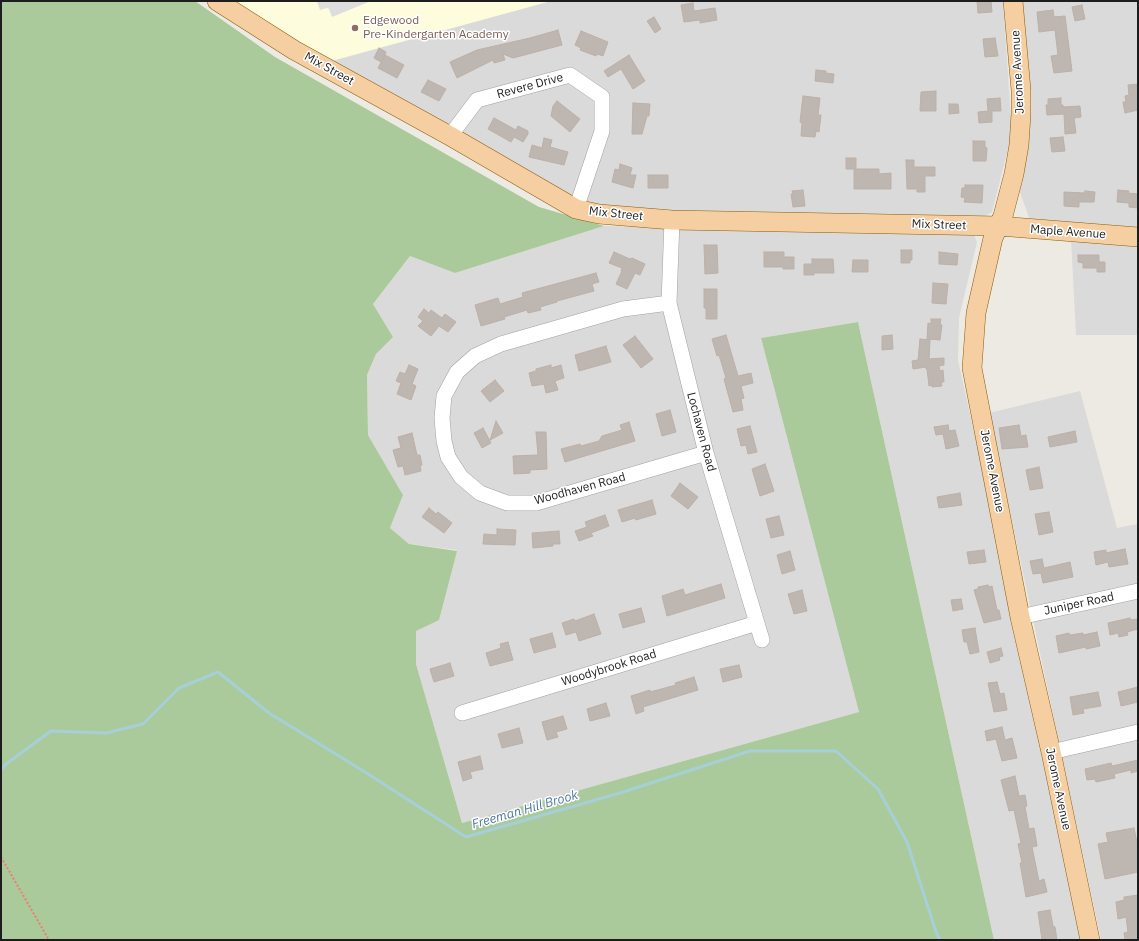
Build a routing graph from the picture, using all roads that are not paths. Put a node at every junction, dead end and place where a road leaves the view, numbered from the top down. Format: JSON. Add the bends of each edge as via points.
{"nodes":[{"id":1,"x":217,"y":1,"type":"edge"},
{"id":2,"x":1013,"y":1,"type":"edge"},
{"id":3,"x":450,"y":136,"type":"junction"},
{"id":4,"x":576,"y":209,"type":"junction"},
{"id":5,"x":672,"y":220,"type":"junction"},
{"id":6,"x":999,"y":226,"type":"junction"},
{"id":7,"x":1138,"y":237,"type":"edge"},
{"id":8,"x":669,"y":303,"type":"junction"},
{"id":9,"x":706,"y":453,"type":"junction"},
{"id":10,"x":1138,"y":591,"type":"edge"},
{"id":11,"x":1020,"y":617,"type":"junction"},
{"id":12,"x":757,"y":623,"type":"junction"},
{"id":13,"x":762,"y":640,"type":"dead end"},
{"id":14,"x":462,"y":713,"type":"dead end"},
{"id":15,"x":1138,"y":732,"type":"edge"},
{"id":16,"x":1050,"y":752,"type":"junction"},
{"id":17,"x":1090,"y":940,"type":"edge"}],
"edges":[{"from":1,"to":3,"type":"main road","name":"Mix Street","via":[[294,50]]},
{"from":2,"to":6,"type":"main road","name":"Jerome Avenue","via":[[1021,114],[1014,174]]},
{"from":3,"to":4,"type":"main road","name":"Mix Street"},
{"from":3,"to":4,"type":"street","name":"Revere Drive","via":[[477,100],[570,75],[602,97],[602,131]]},
{"from":4,"to":5,"type":"main road","name":"Mix Street","via":[[599,214]]},
{"from":5,"to":6,"type":"main road","name":"Mix Street"},
{"from":5,"to":8,"type":"street","name":"Lochaven Road"},
{"from":6,"to":7,"type":"main road","name":"Maple Avenue"},
{"from":6,"to":11,"type":"main road","name":"Jerome Avenue","via":[[993,238],[976,313],[972,368]]},
{"from":8,"to":9,"type":"street","name":"Lochaven Road"},
{"from":8,"to":9,"type":"street","name":"Woodhaven Road","via":[[623,309],[501,344],[475,356],[457,372],[444,396],[444,441],[448,457],[461,477],[480,493],[507,502],[536,503]]},
{"from":9,"to":12,"type":"street","name":"Lochaven Road"},
{"from":10,"to":11,"type":"street","name":"Juniper Road"},
{"from":11,"to":16,"type":"main road","name":"Jerome Avenue"},
{"from":12,"to":13,"type":"street","name":"Lochaven Road"},
{"from":12,"to":14,"type":"street","name":"Woodybrook Road"},
{"from":15,"to":16,"type":"street"},
{"from":16,"to":17,"type":"main road","name":"Jerome Avenue"}]}
